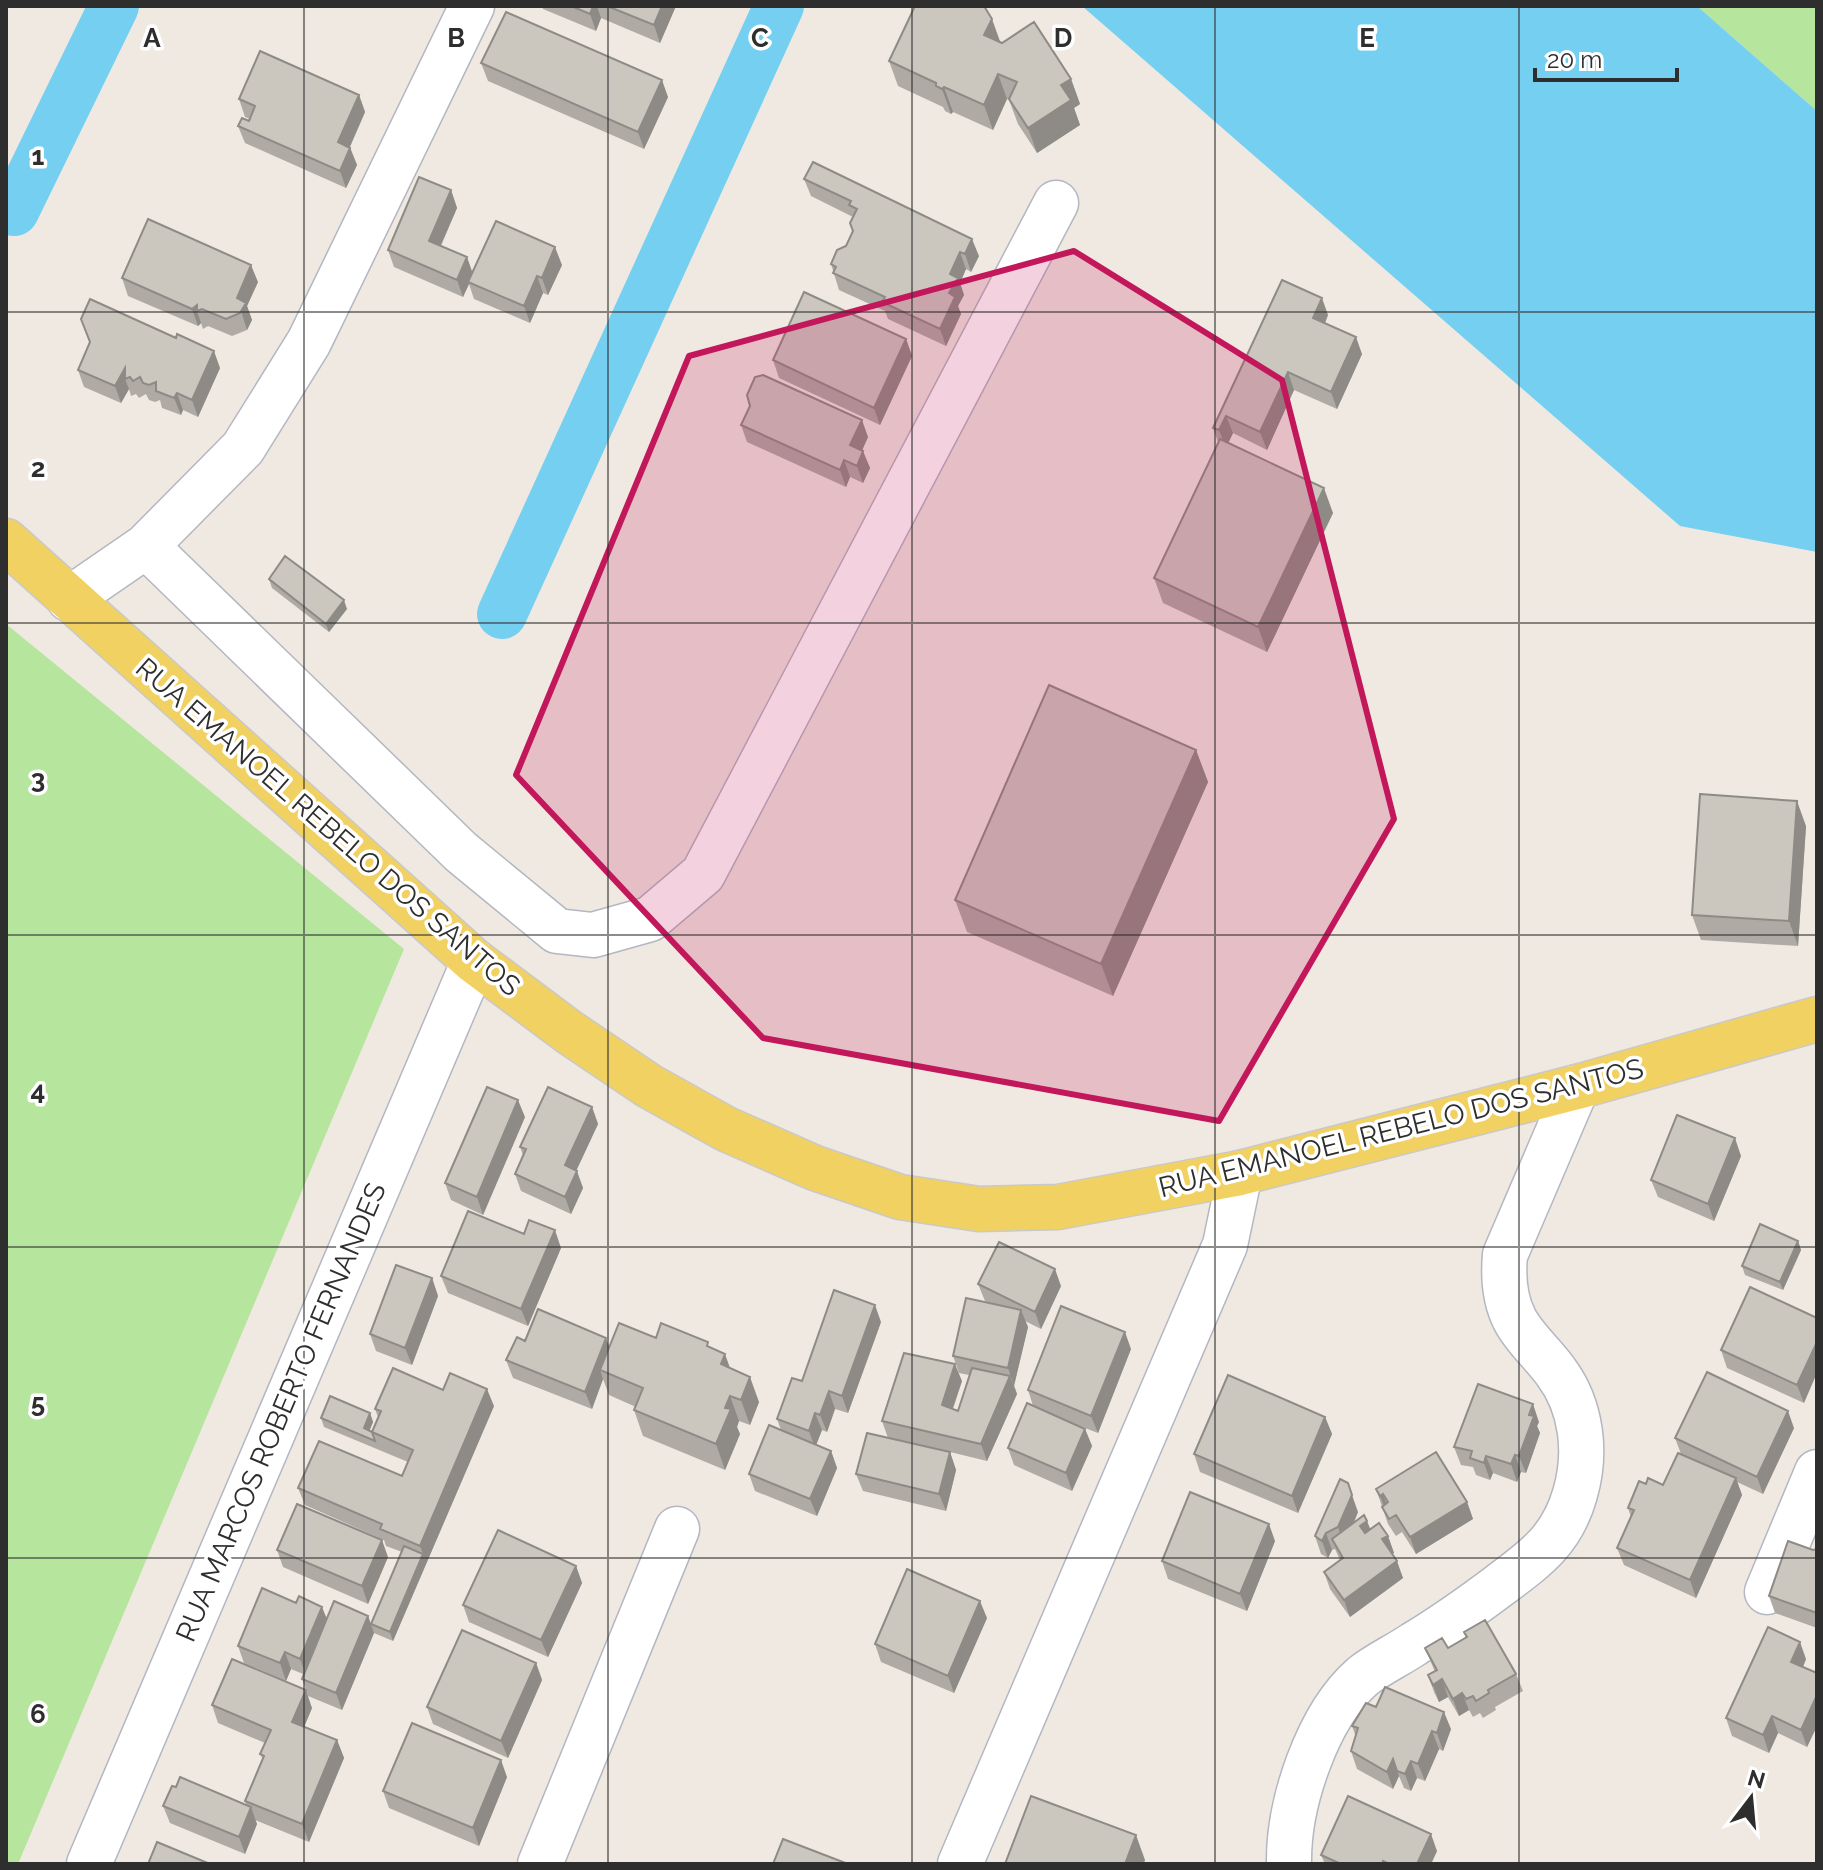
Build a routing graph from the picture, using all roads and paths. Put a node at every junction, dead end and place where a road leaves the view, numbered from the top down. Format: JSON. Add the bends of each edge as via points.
{"nodes":[{"id":1,"x":472,"y":6,"type":"edge"},
{"id":2,"x":1056,"y":203,"type":"dead end"},
{"id":3,"x":6,"y":541,"type":"edge"},
{"id":4,"x":146,"y":546,"type":"junction"},
{"id":5,"x":69,"y":599,"type":"junction"},
{"id":6,"x":474,"y":961,"type":"junction"},
{"id":7,"x":1817,"y":1019,"type":"edge"},
{"id":8,"x":1577,"y":1087,"type":"junction"},
{"id":9,"x":1240,"y":1173,"type":"junction"},
{"id":10,"x":1817,"y":1472,"type":"edge"},
{"id":11,"x":677,"y":1529,"type":"dead end"},
{"id":12,"x":1767,"y":1592,"type":"edge"},
{"id":13,"x":89,"y":1864,"type":"edge"},
{"id":14,"x":540,"y":1864,"type":"edge"},
{"id":15,"x":960,"y":1864,"type":"edge"},
{"id":16,"x":1289,"y":1864,"type":"edge"}],
"edges":[{"from":1,"to":4,"type":"street","via":[[309,342],[243,448]]},
{"from":2,"to":4,"type":"street","via":[[703,874],[650,919],[593,935],[557,931],[461,852]]},
{"from":3,"to":5,"type":"main road","name":"RUA EMANOEL REBELO DOS SANTOS"},
{"from":4,"to":5,"type":"street"},
{"from":5,"to":6,"type":"main road","name":"RUA EMANOEL REBELO DOS SANTOS"},
{"from":6,"to":9,"type":"main road","name":"RUA EMANOEL REBELO DOS SANTOS","via":[[569,1032],[726,1129],[900,1197],[979,1209],[1058,1207]]},
{"from":6,"to":13,"type":"street","name":"RUA MARCOS ROBERTO FERNANDES"},
{"from":7,"to":8,"type":"main road","name":"RUA EMANOEL REBELO DOS SANTOS"},
{"from":8,"to":9,"type":"main road","name":"RUA EMANOEL REBELO DOS SANTOS"},
{"from":8,"to":16,"type":"street","via":[[1505,1255],[1503,1284],[1515,1320],[1558,1375],[1578,1417],[1581,1453],[1575,1494],[1560,1533],[1532,1562],[1364,1676],[1335,1707],[1294,1808]]},
{"from":9,"to":15,"type":"street","via":[[1225,1245]]},
{"from":10,"to":12,"type":"street"},
{"from":11,"to":14,"type":"street"}]}
